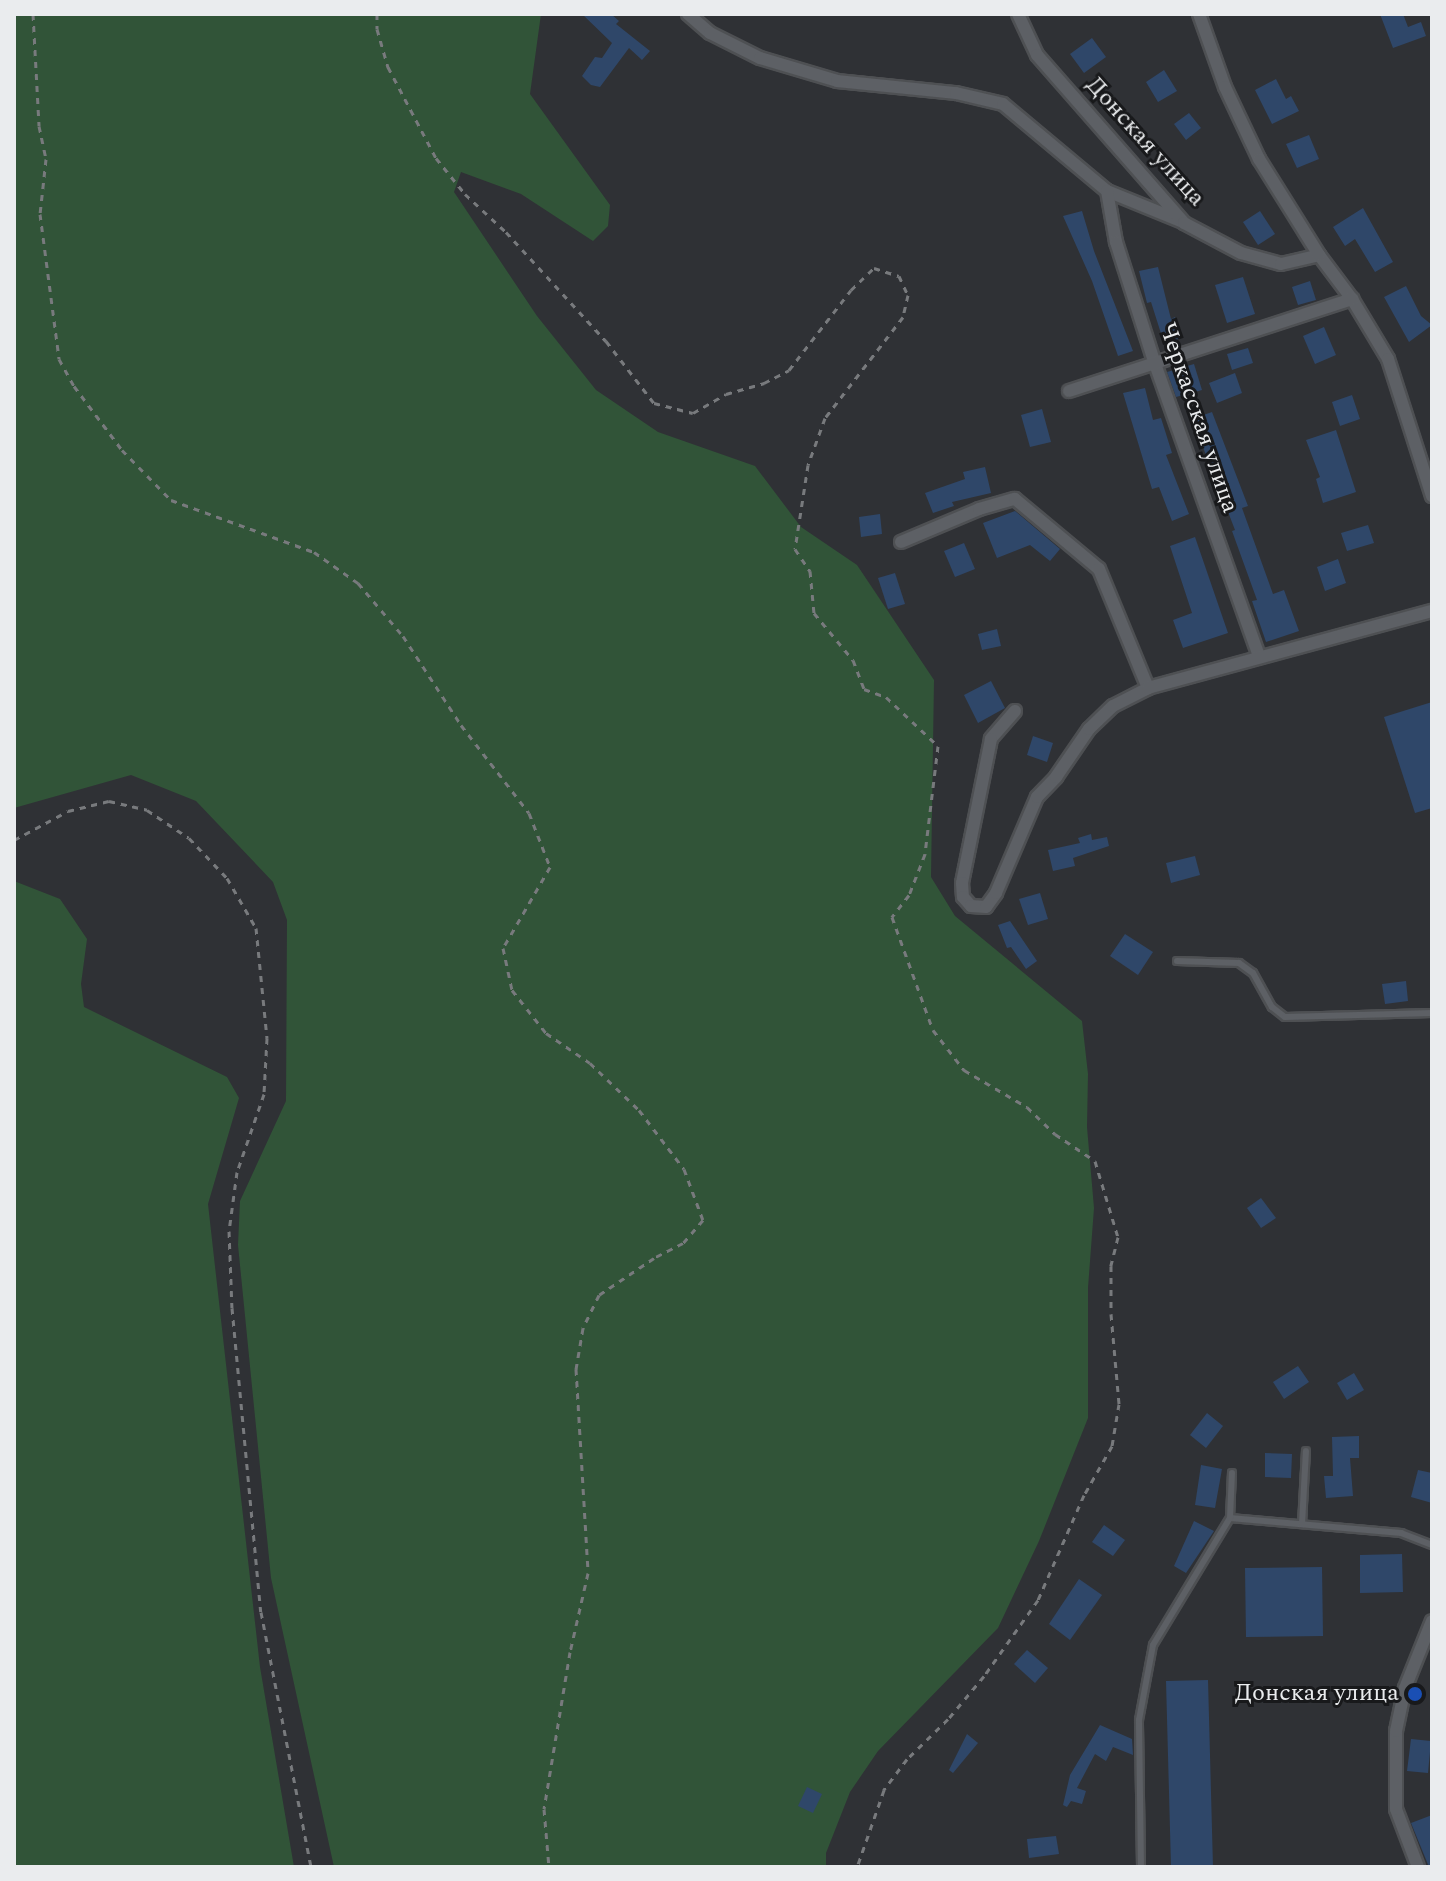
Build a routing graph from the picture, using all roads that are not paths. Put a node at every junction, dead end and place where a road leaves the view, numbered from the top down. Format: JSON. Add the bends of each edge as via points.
{"nodes":[{"id":1,"x":688,"y":14,"type":"edge"},
{"id":2,"x":1018,"y":14,"type":"edge"},
{"id":3,"x":1199,"y":14,"type":"edge"},
{"id":4,"x":1107,"y":191,"type":"junction"},
{"id":5,"x":1184,"y":223,"type":"junction"},
{"id":6,"x":1319,"y":255,"type":"junction"},
{"id":7,"x":1352,"y":299,"type":"junction"},
{"id":8,"x":1155,"y":364,"type":"junction"},
{"id":9,"x":1069,"y":391,"type":"dead end"},
{"id":10,"x":1432,"y":496,"type":"edge"},
{"id":11,"x":901,"y":542,"type":"dead end"},
{"id":12,"x":1432,"y":611,"type":"edge"},
{"id":13,"x":1259,"y":656,"type":"junction"},
{"id":14,"x":1148,"y":688,"type":"junction"},
{"id":15,"x":1015,"y":711,"type":"dead end"},
{"id":16,"x":1177,"y":961,"type":"dead end"},
{"id":17,"x":1432,"y":1013,"type":"edge"},
{"id":18,"x":1306,"y":1451,"type":"dead end"},
{"id":19,"x":1232,"y":1473,"type":"dead end"},
{"id":20,"x":1230,"y":1518,"type":"junction"},
{"id":21,"x":1302,"y":1524,"type":"junction"},
{"id":22,"x":1432,"y":1545,"type":"edge"},
{"id":23,"x":1432,"y":1621,"type":"edge"},
{"id":24,"x":1141,"y":1867,"type":"edge"},
{"id":25,"x":1418,"y":1867,"type":"edge"}],
"edges":[{"from":1,"to":4,"type":"street","via":[[710,33],[760,58],[837,81],[956,93],[1003,104]]},
{"from":2,"to":5,"type":"street","name":"Донская улица","via":[[1037,55]]},
{"from":3,"to":6,"type":"street","via":[[1259,159]]},
{"from":4,"to":5,"type":"street"},
{"from":4,"to":8,"type":"street","name":"Черкасская улица","via":[[1116,242]]},
{"from":5,"to":6,"type":"street","name":"Донская улица","via":[[1241,253],[1281,264]]},
{"from":6,"to":7,"type":"street"},
{"from":7,"to":8,"type":"street"},
{"from":7,"to":10,"type":"street","via":[[1388,359]]},
{"from":8,"to":9,"type":"street"},
{"from":8,"to":13,"type":"street","name":"Черкасская улица"},
{"from":11,"to":14,"type":"street","via":[[1015,499],[1099,569]]},
{"from":12,"to":13,"type":"street"},
{"from":13,"to":14,"type":"street"},
{"from":14,"to":15,"type":"street","via":[[1113,706],[1089,729],[1037,797],[996,893],[986,907],[971,906],[963,897],[962,883],[991,739]]},
{"from":16,"to":17,"type":"lane","via":[[1239,963],[1253,973],[1272,1007],[1285,1017]]},
{"from":18,"to":21,"type":"lane"},
{"from":19,"to":20,"type":"lane"},
{"from":20,"to":21,"type":"lane"},
{"from":20,"to":24,"type":"lane","via":[[1153,1645],[1139,1720]]},
{"from":21,"to":22,"type":"lane","via":[[1401,1533]]},
{"from":23,"to":25,"type":"street","via":[[1405,1688],[1396,1731],[1396,1809]]}]}
